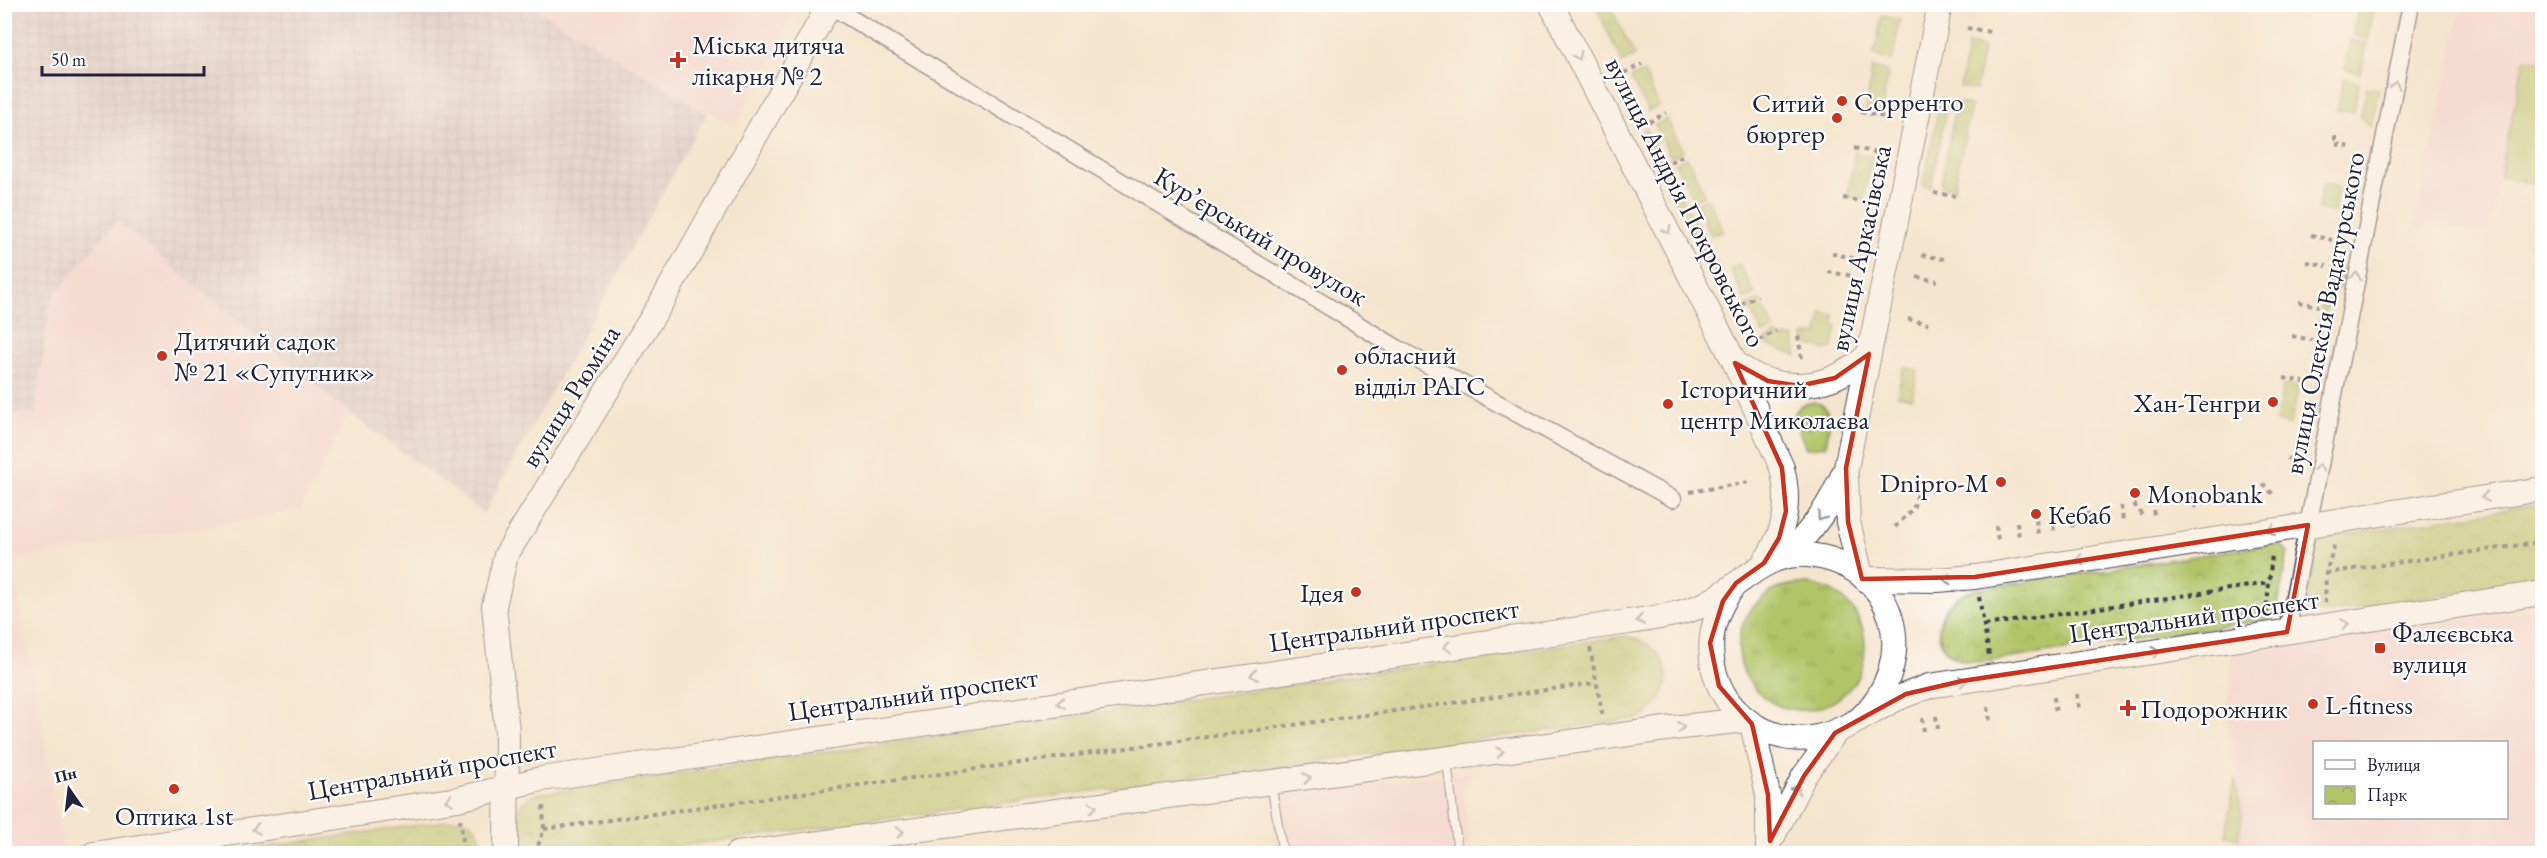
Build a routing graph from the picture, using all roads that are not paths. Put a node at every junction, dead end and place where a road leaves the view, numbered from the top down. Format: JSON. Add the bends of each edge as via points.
{"nodes":[{"id":1,"x":1551,"y":4,"type":"edge"},
{"id":2,"x":1940,"y":4,"type":"edge"},
{"id":3,"x":2411,"y":4,"type":"edge"},
{"id":4,"x":830,"y":5,"type":"edge"},
{"id":5,"x":1869,"y":354,"type":"junction"},
{"id":6,"x":1735,"y":363,"type":"junction"},
{"id":7,"x":1846,"y":468,"type":"junction"},
{"id":8,"x":2542,"y":489,"type":"edge"},
{"id":9,"x":1673,"y":499,"type":"road end"},
{"id":10,"x":2308,"y":525,"type":"junction"},
{"id":11,"x":1774,"y":560,"type":"junction"},
{"id":12,"x":1863,"y":577,"type":"junction"},
{"id":13,"x":1736,"y":583,"type":"junction"},
{"id":14,"x":2542,"y":593,"type":"edge"},
{"id":15,"x":2287,"y":632,"type":"junction"},
{"id":16,"x":1860,"y":719,"type":"junction"},
{"id":17,"x":1749,"y":722,"type":"junction"},
{"id":18,"x":1834,"y":734,"type":"junction"},
{"id":19,"x":1447,"y":760,"type":"junction"},
{"id":20,"x":1271,"y":783,"type":"junction"},
{"id":21,"x":506,"y":787,"type":"junction"},
{"id":22,"x":1769,"y":847,"type":"edge"},
{"id":23,"x":93,"y":854,"type":"edge"},
{"id":24,"x":506,"y":854,"type":"edge"},
{"id":25,"x":737,"y":854,"type":"edge"},
{"id":26,"x":1283,"y":854,"type":"edge"},
{"id":27,"x":1458,"y":854,"type":"edge"}],
"edges":[{"from":1,"to":6,"type":"main road","name":"вулиця Андрія Покровського","one_way":true},
{"from":2,"to":5,"type":"main road","name":"вулиця Аркасівська"},
{"from":10,"to":3,"type":"street","name":"вулиця Олексія Вадатурського","one_way":true},
{"from":4,"to":9,"type":"street","name":"Курʼєрський провулок","via":[[1397,348]]},
{"from":4,"to":21,"type":"main road","name":"вулиця Рюміна","via":[[664,298],[507,555],[494,606],[507,732]]},
{"from":5,"to":6,"type":"main road","via":[[1835,378],[1799,386],[1768,381]]},
{"from":5,"to":7,"type":"main road","name":"вулиця Аркасівська"},
{"from":6,"to":11,"type":"main road","name":"вулиця Андрія Покровського","via":[[1786,482],[1784,525]]},
{"from":7,"to":11,"type":"main road","name":"вулиця Аркасівська","one_way":true,"via":[[1821,517],[1804,538]]},
{"from":7,"to":12,"type":"main road","name":"вулиця Аркасівська","via":[[1848,522]]},
{"from":8,"to":10,"type":"main road","one_way":true},
{"from":10,"to":12,"type":"main road","one_way":true,"via":[[1975,577]]},
{"from":10,"to":15,"type":"street","name":"вулиця Олексія Вадатурського"},
{"from":11,"to":12,"type":"main road","via":[[1824,557]]},
{"from":11,"to":13,"type":"main road"},
{"from":12,"to":16,"type":"main road","name":"вулиця Аркасівська","via":[[1886,607],[1895,650],[1883,692]]},
{"from":13,"to":17,"type":"main road","via":[[1714,621],[1712,665],[1731,705]]},
{"from":13,"to":21,"type":"main road","name":"Центральний проспект","one_way":true,"via":[[1697,607],[1628,622],[541,778]]},
{"from":15,"to":14,"type":"main road","name":"Центральний проспект","one_way":true},
{"from":16,"to":15,"type":"main road","name":"Центральний проспект","one_way":true,"via":[[1889,702],[1929,687]]},
{"from":16,"to":18,"type":"main road"},
{"from":17,"to":18,"type":"main road","via":[[1771,734],[1792,739]]},
{"from":19,"to":17,"type":"main road","one_way":true,"via":[[1670,728]]},
{"from":17,"to":22,"type":"main road","via":[[1768,795]]},
{"from":22,"to":18,"type":"main road","one_way":true,"via":[[1803,776]]},
{"from":20,"to":19,"type":"main road","one_way":true},
{"from":19,"to":27,"type":"lane"},
{"from":25,"to":20,"type":"main road","one_way":true},
{"from":20,"to":26,"type":"lane"},
{"from":21,"to":23,"type":"main road","name":"Центральний проспект","one_way":true,"via":[[458,799]]},
{"from":21,"to":24,"type":"main road","name":"вулиця Рюміна"}]}
